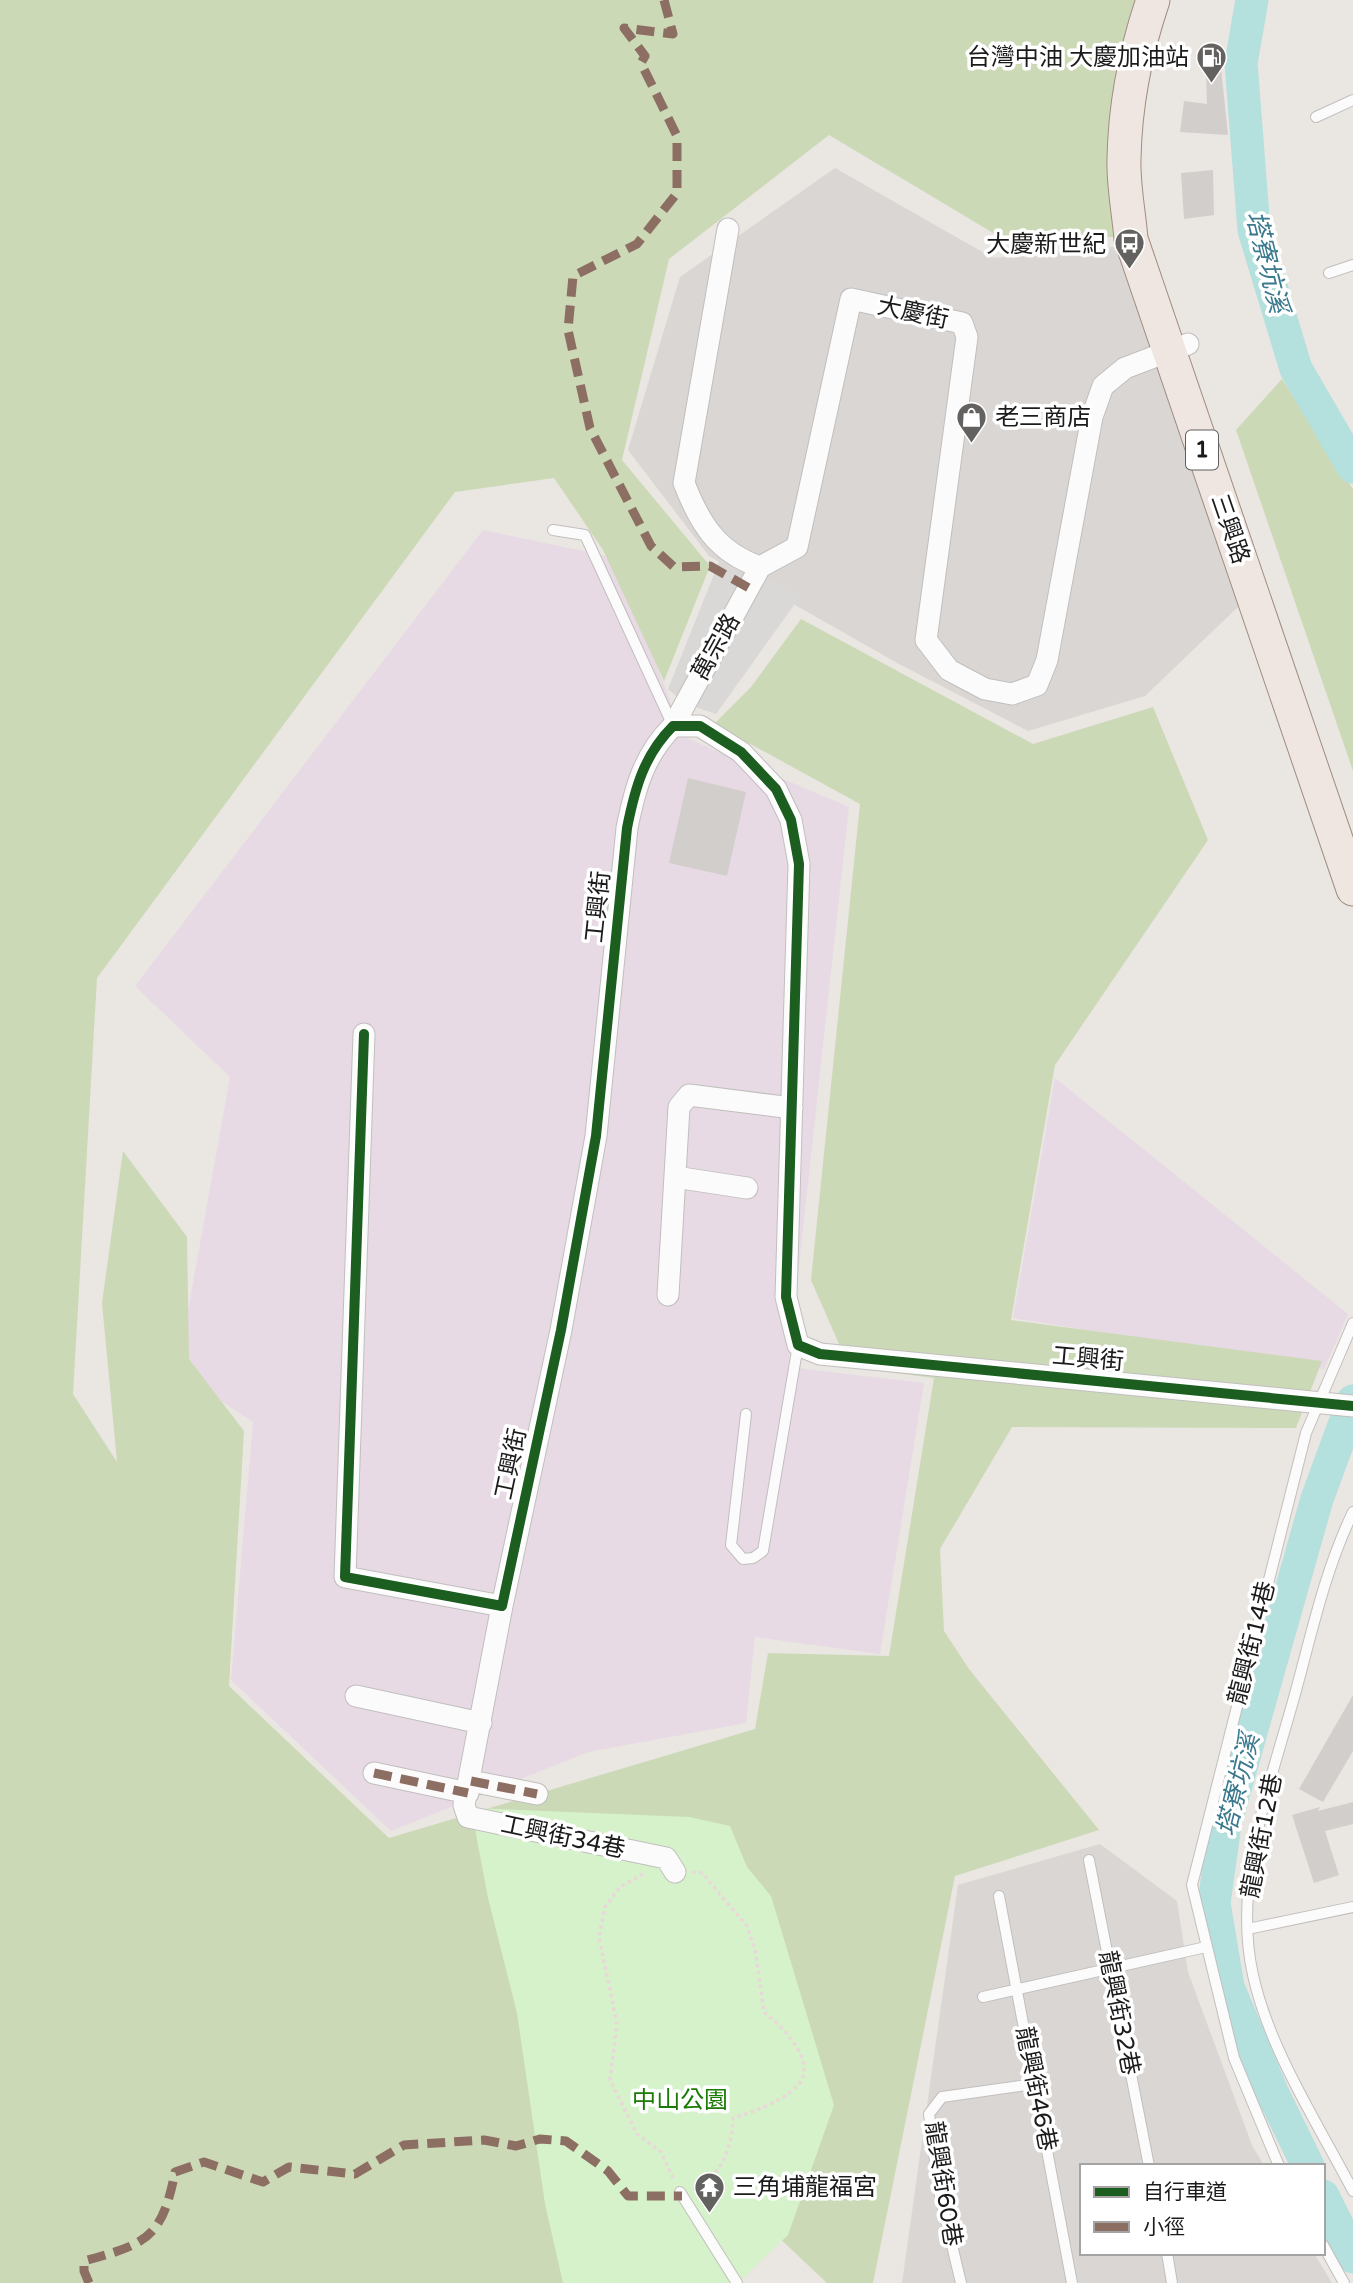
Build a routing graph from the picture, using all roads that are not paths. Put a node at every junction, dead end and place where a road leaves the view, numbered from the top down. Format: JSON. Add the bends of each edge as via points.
{"nodes":[{"id":1,"x":1153,"y":0,"type":"edge"},
{"id":2,"x":1172,"y":0,"type":"edge"},
{"id":3,"x":1353,"y":100,"type":"edge"},
{"id":4,"x":1316,"y":117,"type":"dead end"},
{"id":5,"x":728,"y":229,"type":"dead end"},
{"id":6,"x":1353,"y":265,"type":"edge"},
{"id":7,"x":1329,"y":273,"type":"dead end"},
{"id":8,"x":1178,"y":347,"type":"junction"},
{"id":9,"x":553,"y":530,"type":"dead end"},
{"id":10,"x":760,"y":567,"type":"junction"},
{"id":11,"x":673,"y":726,"type":"junction"},
{"id":12,"x":1353,"y":818,"type":"edge"},
{"id":13,"x":1353,"y":889,"type":"edge"},
{"id":14,"x":364,"y":1034,"type":"dead end"},
{"id":15,"x":792,"y":1108,"type":"junction"},
{"id":16,"x":675,"y":1177,"type":"junction"},
{"id":17,"x":747,"y":1188,"type":"dead end"},
{"id":18,"x":668,"y":1295,"type":"dead end"},
{"id":19,"x":1353,"y":1323,"type":"edge"},
{"id":20,"x":798,"y":1345,"type":"junction"},
{"id":21,"x":1320,"y":1402,"type":"junction"},
{"id":22,"x":1353,"y":1405,"type":"edge"},
{"id":23,"x":746,"y":1413,"type":"dead end"},
{"id":24,"x":1353,"y":1512,"type":"edge"},
{"id":25,"x":502,"y":1606,"type":"junction"},
{"id":26,"x":356,"y":1696,"type":"dead end"},
{"id":27,"x":481,"y":1723,"type":"junction"},
{"id":28,"x":374,"y":1773,"type":"dead end"},
{"id":29,"x":469,"y":1787,"type":"junction"},
{"id":30,"x":537,"y":1794,"type":"dead end"},
{"id":31,"x":1089,"y":1860,"type":"dead end"},
{"id":32,"x":675,"y":1872,"type":"road end"},
{"id":33,"x":999,"y":1896,"type":"dead end"},
{"id":34,"x":1353,"y":1907,"type":"edge"},
{"id":35,"x":1248,"y":1929,"type":"junction"},
{"id":36,"x":1206,"y":1947,"type":"junction"},
{"id":37,"x":1110,"y":1968,"type":"junction"},
{"id":38,"x":1017,"y":1990,"type":"junction"},
{"id":39,"x":984,"y":1997,"type":"dead end"},
{"id":40,"x":1034,"y":2084,"type":"junction"},
{"id":41,"x":1149,"y":2164,"type":"edge"},
{"id":42,"x":1278,"y":2164,"type":"edge"},
{"id":43,"x":1353,"y":2191,"type":"edge"},
{"id":44,"x":681,"y":2194,"type":"road end"},
{"id":45,"x":1325,"y":2249,"type":"edge"},
{"id":46,"x":1167,"y":2255,"type":"edge"},
{"id":47,"x":737,"y":2283,"type":"edge"},
{"id":48,"x":961,"y":2283,"type":"edge"},
{"id":49,"x":1072,"y":2283,"type":"edge"},
{"id":50,"x":1172,"y":2283,"type":"edge"},
{"id":51,"x":1344,"y":2283,"type":"edge"}],
"edges":[{"from":1,"to":8,"type":"main road","name":"三興路","number":"1","via":[[1132,81],[1124,159],[1131,239]]},
{"from":2,"to":8,"type":"main road","name":"三興路","number":"1","via":[[1154,67],[1142,163],[1151,230]]},
{"from":3,"to":4,"type":"lane"},
{"from":5,"to":10,"type":"street","via":[[684,483],[697,517],[734,558]]},
{"from":6,"to":7,"type":"lane"},
{"from":8,"to":10,"type":"street","name":"大慶街","via":[[1125,368],[1103,386],[1092,417],[1047,660],[1037,685],[1012,694],[985,689],[949,670],[926,640],[967,337],[962,323],[851,299],[797,547]]},
{"from":8,"to":12,"type":"main road","name":"三興路","number":"1"},
{"from":8,"to":13,"type":"main road","name":"三興路","number":"1"},
{"from":9,"to":11,"type":"lane","via":[[585,535]]},
{"from":10,"to":11,"type":"street","name":"萬宗路"},
{"from":11,"to":15,"type":"street","via":[[700,726],[741,751],[776,789],[791,820],[799,864]]},
{"from":11,"to":25,"type":"street","name":"工興街","via":[[654,745],[635,785],[596,1136],[561,1331]]},
{"from":14,"to":25,"type":"street","via":[[345,1577]]},
{"from":15,"to":16,"type":"street","via":[[689,1095],[680,1107]]},
{"from":15,"to":20,"type":"street","via":[[786,1297]]},
{"from":16,"to":17,"type":"street"},
{"from":16,"to":18,"type":"street"},
{"from":19,"to":21,"type":"lane","name":"龍興街14巷"},
{"from":20,"to":21,"type":"street","name":"工興街","via":[[820,1354]]},
{"from":20,"to":23,"type":"lane","via":[[763,1551],[743,1559],[731,1545]]},
{"from":21,"to":22,"type":"street","name":"工興街"},
{"from":21,"to":36,"type":"lane","name":"龍興街14巷","via":[[1306,1433],[1192,1885]]},
{"from":24,"to":35,"type":"lane","name":"龍興街12巷","via":[[1333,1554],[1270,1788],[1249,1881]]},
{"from":25,"to":27,"type":"street","name":"工興街"},
{"from":26,"to":27,"type":"street"},
{"from":27,"to":29,"type":"street","name":"工興街"},
{"from":28,"to":29,"type":"street"},
{"from":29,"to":30,"type":"street"},
{"from":29,"to":32,"type":"street","name":"工興街34巷","via":[[464,1805],[468,1817],[666,1858]]},
{"from":31,"to":37,"type":"lane","name":"龍興街32巷"},
{"from":33,"to":38,"type":"lane","name":"龍興街46巷"},
{"from":34,"to":35,"type":"lane"},
{"from":35,"to":43,"type":"lane","name":"龍興街12巷","via":[[1253,1974],[1272,2034]]},
{"from":36,"to":37,"type":"lane"},
{"from":36,"to":42,"type":"lane","name":"龍興街14巷","via":[[1234,2058]]},
{"from":37,"to":38,"type":"lane"},
{"from":37,"to":41,"type":"lane","name":"龍興街32巷"},
{"from":38,"to":39,"type":"lane"},
{"from":38,"to":40,"type":"lane","name":"龍興街46巷"},
{"from":40,"to":48,"type":"lane","name":"龍興街60巷","via":[[942,2097],[929,2114],[939,2191]]},
{"from":40,"to":49,"type":"lane","name":"龍興街46巷"},
{"from":44,"to":47,"type":"lane"},
{"from":45,"to":51,"type":"lane"},
{"from":46,"to":50,"type":"lane"}]}
